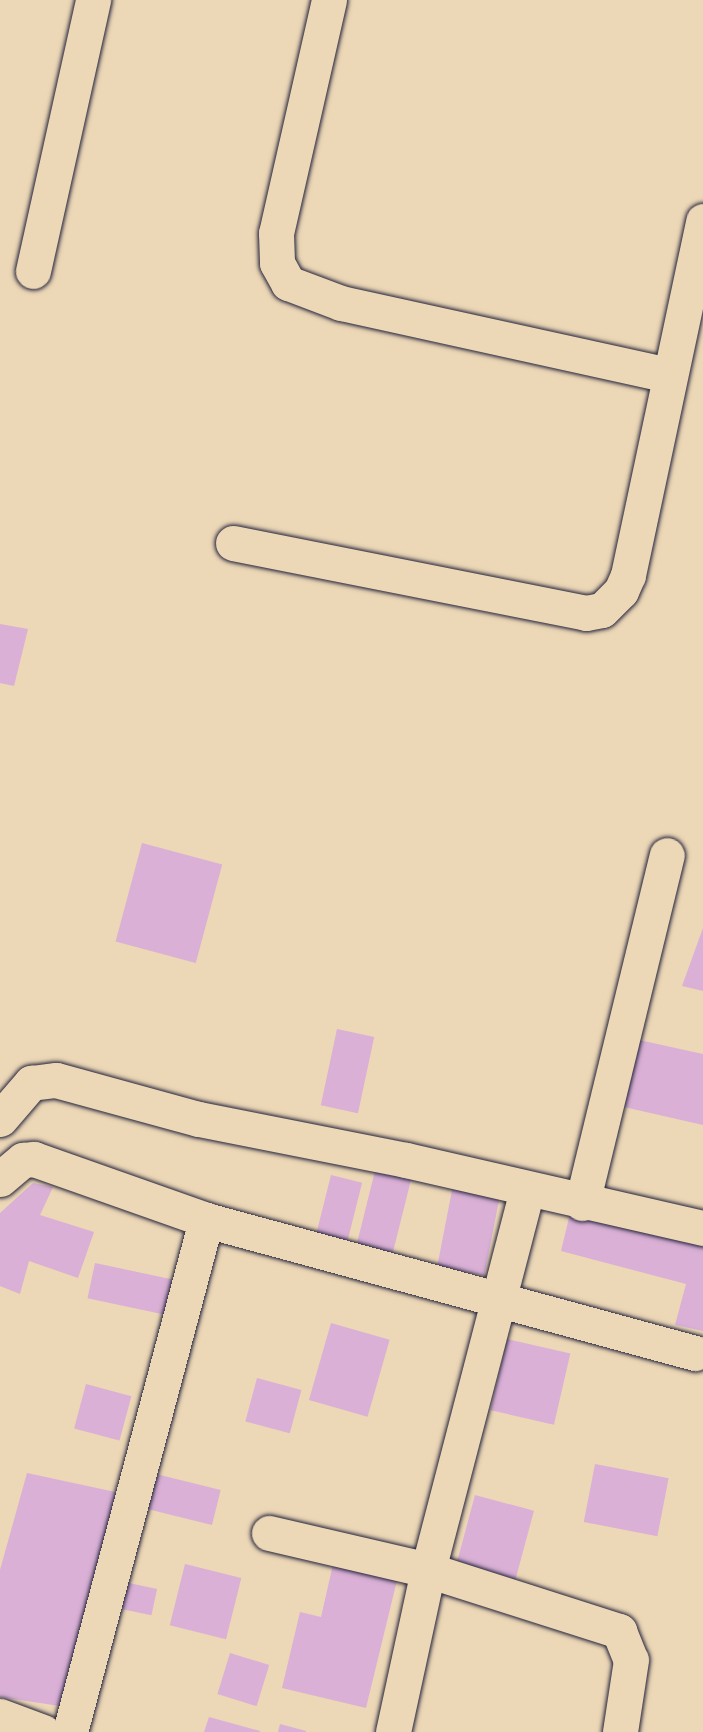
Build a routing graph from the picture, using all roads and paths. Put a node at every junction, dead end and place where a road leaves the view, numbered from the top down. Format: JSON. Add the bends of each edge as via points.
{"nodes":[{"id":1,"x":93,"y":0,"type":"edge"},
{"id":2,"x":329,"y":0,"type":"edge"},
{"id":3,"x":703,"y":221,"type":"edge"},
{"id":4,"x":33,"y":271,"type":"dead end"},
{"id":5,"x":669,"y":375,"type":"junction"},
{"id":6,"x":233,"y":543,"type":"dead end"},
{"id":7,"x":667,"y":855,"type":"dead end"},
{"id":8,"x":0,"y":1119,"type":"edge"},
{"id":9,"x":0,"y":1125,"type":"edge"},
{"id":10,"x":29,"y":1158,"type":"junction"},
{"id":11,"x":0,"y":1179,"type":"edge"},
{"id":12,"x":527,"y":1191,"type":"junction"},
{"id":13,"x":582,"y":1202,"type":"junction"},
{"id":14,"x":206,"y":1220,"type":"junction"},
{"id":15,"x":703,"y":1228,"type":"edge"},
{"id":16,"x":499,"y":1303,"type":"junction"},
{"id":17,"x":695,"y":1353,"type":"dead end"},
{"id":18,"x":269,"y":1533,"type":"dead end"},
{"id":19,"x":428,"y":1570,"type":"junction"},
{"id":20,"x":0,"y":1716,"type":"edge"},
{"id":21,"x":43,"y":1732,"type":"edge"},
{"id":22,"x":69,"y":1732,"type":"edge"},
{"id":23,"x":393,"y":1732,"type":"edge"},
{"id":24,"x":620,"y":1732,"type":"edge"}],
"edges":[{"from":1,"to":4,"type":"street"},
{"from":2,"to":5,"type":"street","via":[[276,233],[277,263],[288,283],[341,303]]},
{"from":3,"to":5,"type":"street"},
{"from":5,"to":6,"type":"street","via":[[628,575],[602,610],[586,613]]},
{"from":7,"to":13,"type":"street"},
{"from":8,"to":12,"type":"street","via":[[31,1083],[45,1079],[199,1119],[406,1160]]},
{"from":9,"to":10,"type":"street"},
{"from":10,"to":11,"type":"street"},
{"from":10,"to":14,"type":"street"},
{"from":12,"to":13,"type":"street"},
{"from":12,"to":16,"type":"street"},
{"from":13,"to":15,"type":"street"},
{"from":14,"to":16,"type":"street"},
{"from":14,"to":22,"type":"street"},
{"from":16,"to":17,"type":"street"},
{"from":16,"to":19,"type":"street"},
{"from":18,"to":19,"type":"street"},
{"from":19,"to":23,"type":"street"},
{"from":19,"to":24,"type":"street","via":[[619,1631],[631,1660]]},
{"from":20,"to":21,"type":"street"}]}
